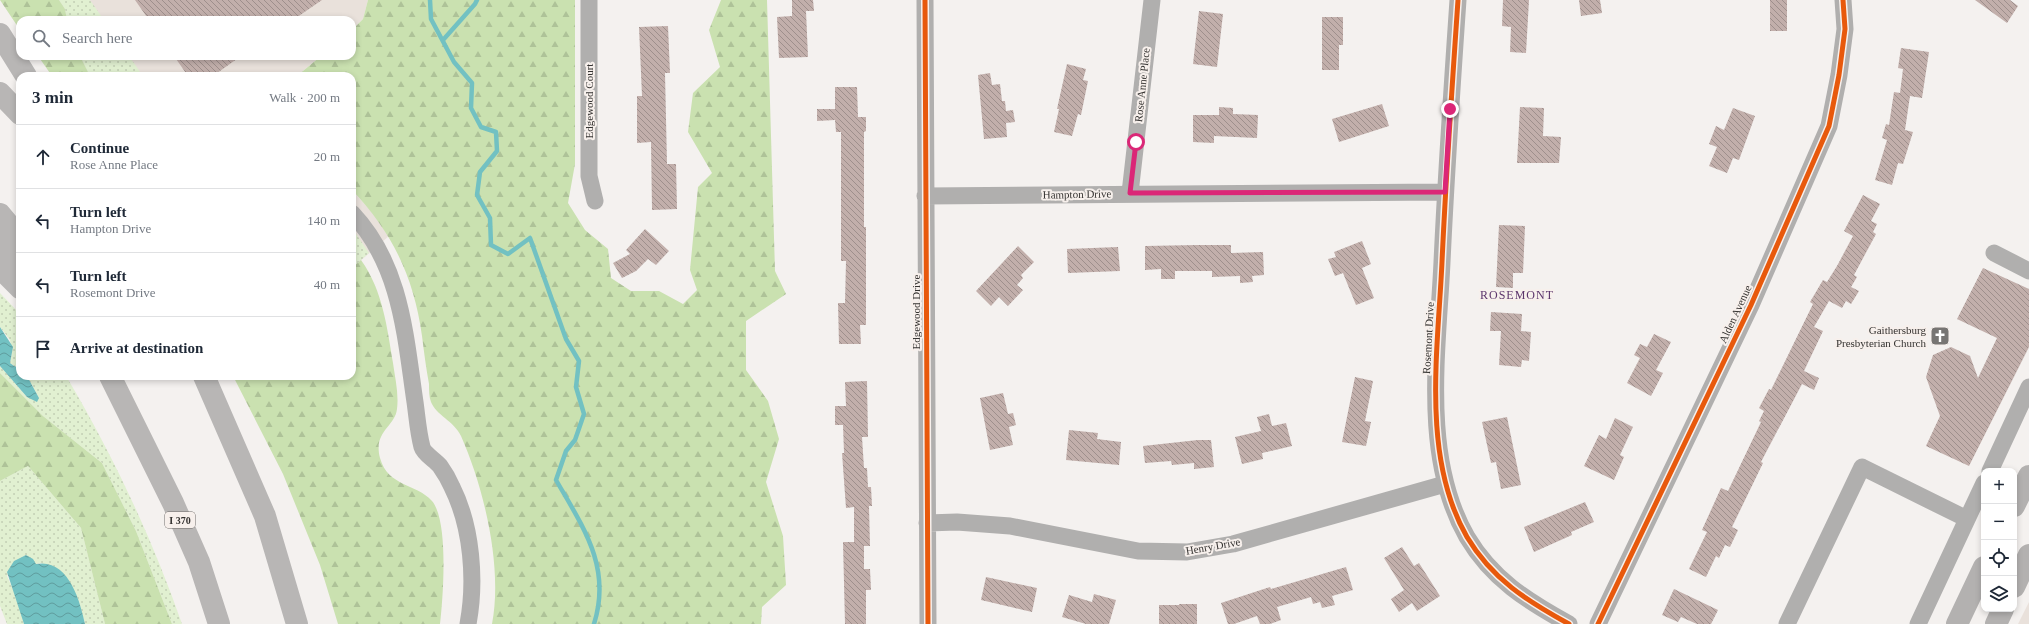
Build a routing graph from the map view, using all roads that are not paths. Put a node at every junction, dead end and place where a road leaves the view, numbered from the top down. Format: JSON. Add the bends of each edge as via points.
{"nodes":[{"id":1,"x":589,"y":0,"type":"edge"},
{"id":2,"x":925,"y":0,"type":"edge"},
{"id":3,"x":1152,"y":0,"type":"edge"},
{"id":4,"x":1458,"y":0,"type":"edge"},
{"id":5,"x":1844,"y":0,"type":"edge"},
{"id":6,"x":0,"y":34,"type":"edge"},
{"id":7,"x":16,"y":60,"type":"edge"},
{"id":8,"x":16,"y":60,"type":"edge"},
{"id":9,"x":24,"y":72,"type":"edge"},
{"id":10,"x":0,"y":93,"type":"edge"},
{"id":11,"x":16,"y":110,"type":"edge"},
{"id":12,"x":1445,"y":192,"type":"junction"},
{"id":13,"x":1130,"y":193,"type":"junction"},
{"id":14,"x":925,"y":196,"type":"junction"},
{"id":15,"x":595,"y":201,"type":"dead end"},
{"id":16,"x":0,"y":214,"type":"edge"},
{"id":17,"x":356,"y":218,"type":"edge"},
{"id":18,"x":16,"y":233,"type":"edge"},
{"id":19,"x":0,"y":242,"type":"edge"},
{"id":20,"x":1994,"y":253,"type":"dead end"},
{"id":21,"x":16,"y":260,"type":"edge"},
{"id":22,"x":0,"y":268,"type":"edge"},
{"id":23,"x":2029,"y":271,"type":"edge"},
{"id":24,"x":16,"y":284,"type":"edge"},
{"id":25,"x":97,"y":380,"type":"edge"},
{"id":26,"x":106,"y":380,"type":"edge"},
{"id":27,"x":112,"y":380,"type":"edge"},
{"id":28,"x":206,"y":380,"type":"edge"},
{"id":29,"x":2029,"y":387,"type":"edge"},
{"id":30,"x":136,"y":427,"type":"junction"},
{"id":31,"x":1991,"y":468,"type":"edge"},
{"id":32,"x":2029,"y":476,"type":"edge"},
{"id":33,"x":1444,"y":484,"type":"junction"},
{"id":34,"x":1981,"y":489,"type":"edge"},
{"id":35,"x":2015,"y":504,"type":"edge"},
{"id":36,"x":1967,"y":518,"type":"junction"},
{"id":37,"x":927,"y":523,"type":"junction"},
{"id":38,"x":2029,"y":555,"type":"edge"},
{"id":39,"x":1981,"y":573,"type":"edge"},
{"id":40,"x":2017,"y":581,"type":"edge"},
{"id":41,"x":2002,"y":612,"type":"edge"},
{"id":42,"x":219,"y":624,"type":"edge"},
{"id":43,"x":297,"y":624,"type":"edge"},
{"id":44,"x":468,"y":624,"type":"edge"},
{"id":45,"x":928,"y":624,"type":"edge"},
{"id":46,"x":1569,"y":624,"type":"edge"},
{"id":47,"x":1598,"y":624,"type":"edge"},
{"id":48,"x":1787,"y":624,"type":"edge"},
{"id":49,"x":1918,"y":624,"type":"edge"},
{"id":50,"x":1957,"y":624,"type":"edge"},
{"id":51,"x":1996,"y":624,"type":"edge"}],
"edges":[{"from":1,"to":15,"type":"street","name":"Edgewood Court","via":[[589,176]]},
{"from":2,"to":14,"type":"street","name":"Edgewood Drive"},
{"from":3,"to":13,"type":"street","name":"Rose Anne Place"},
{"from":4,"to":12,"type":"street","name":"Rosemont Drive"},
{"from":5,"to":47,"type":"street","name":"Alden Avenue","via":[[1845,29],[1829,126],[1750,305]]},
{"from":6,"to":8,"type":"highway"},
{"from":7,"to":9,"type":"highway"},
{"from":10,"to":11,"type":"highway"},
{"from":12,"to":13,"type":"street","name":"Hampton Drive"},
{"from":12,"to":33,"type":"street","name":"Rosemont Drive","via":[[1435,412]]},
{"from":13,"to":14,"type":"street","name":"Hampton Drive"},
{"from":14,"to":37,"type":"street","name":"Edgewood Drive"},
{"from":16,"to":18,"type":"highway"},
{"from":17,"to":44,"type":"street","via":[[373,240],[395,286],[403,316],[422,449],[440,466],[453,488],[462,515],[469,545],[471,579]]},
{"from":19,"to":21,"type":"highway"},
{"from":20,"to":23,"type":"street"},
{"from":22,"to":24,"type":"highway"},
{"from":25,"to":30,"type":"highway"},
{"from":26,"to":30,"type":"highway"},
{"from":27,"to":30,"type":"highway","number":"I 370"},
{"from":28,"to":43,"type":"highway","via":[[265,516]]},
{"from":29,"to":31,"type":"street"},
{"from":30,"to":42,"type":"highway","number":"I 370","via":[[199,562]]},
{"from":32,"to":35,"type":"main road"},
{"from":33,"to":37,"type":"street","name":"Henry Drive","via":[[1233,544],[1187,552],[1138,551],[1010,526],[958,522]]},
{"from":33,"to":46,"type":"street","name":"Rosemont Drive","via":[[1467,537],[1496,575],[1529,602]]},
{"from":34,"to":36,"type":"street"},
{"from":36,"to":48,"type":"street","via":[[1862,467]]},
{"from":36,"to":49,"type":"street"},
{"from":37,"to":45,"type":"street","name":"Edgewood Drive"},
{"from":38,"to":40,"type":"main road"},
{"from":39,"to":50,"type":"main road"},
{"from":41,"to":51,"type":"main road"}]}
